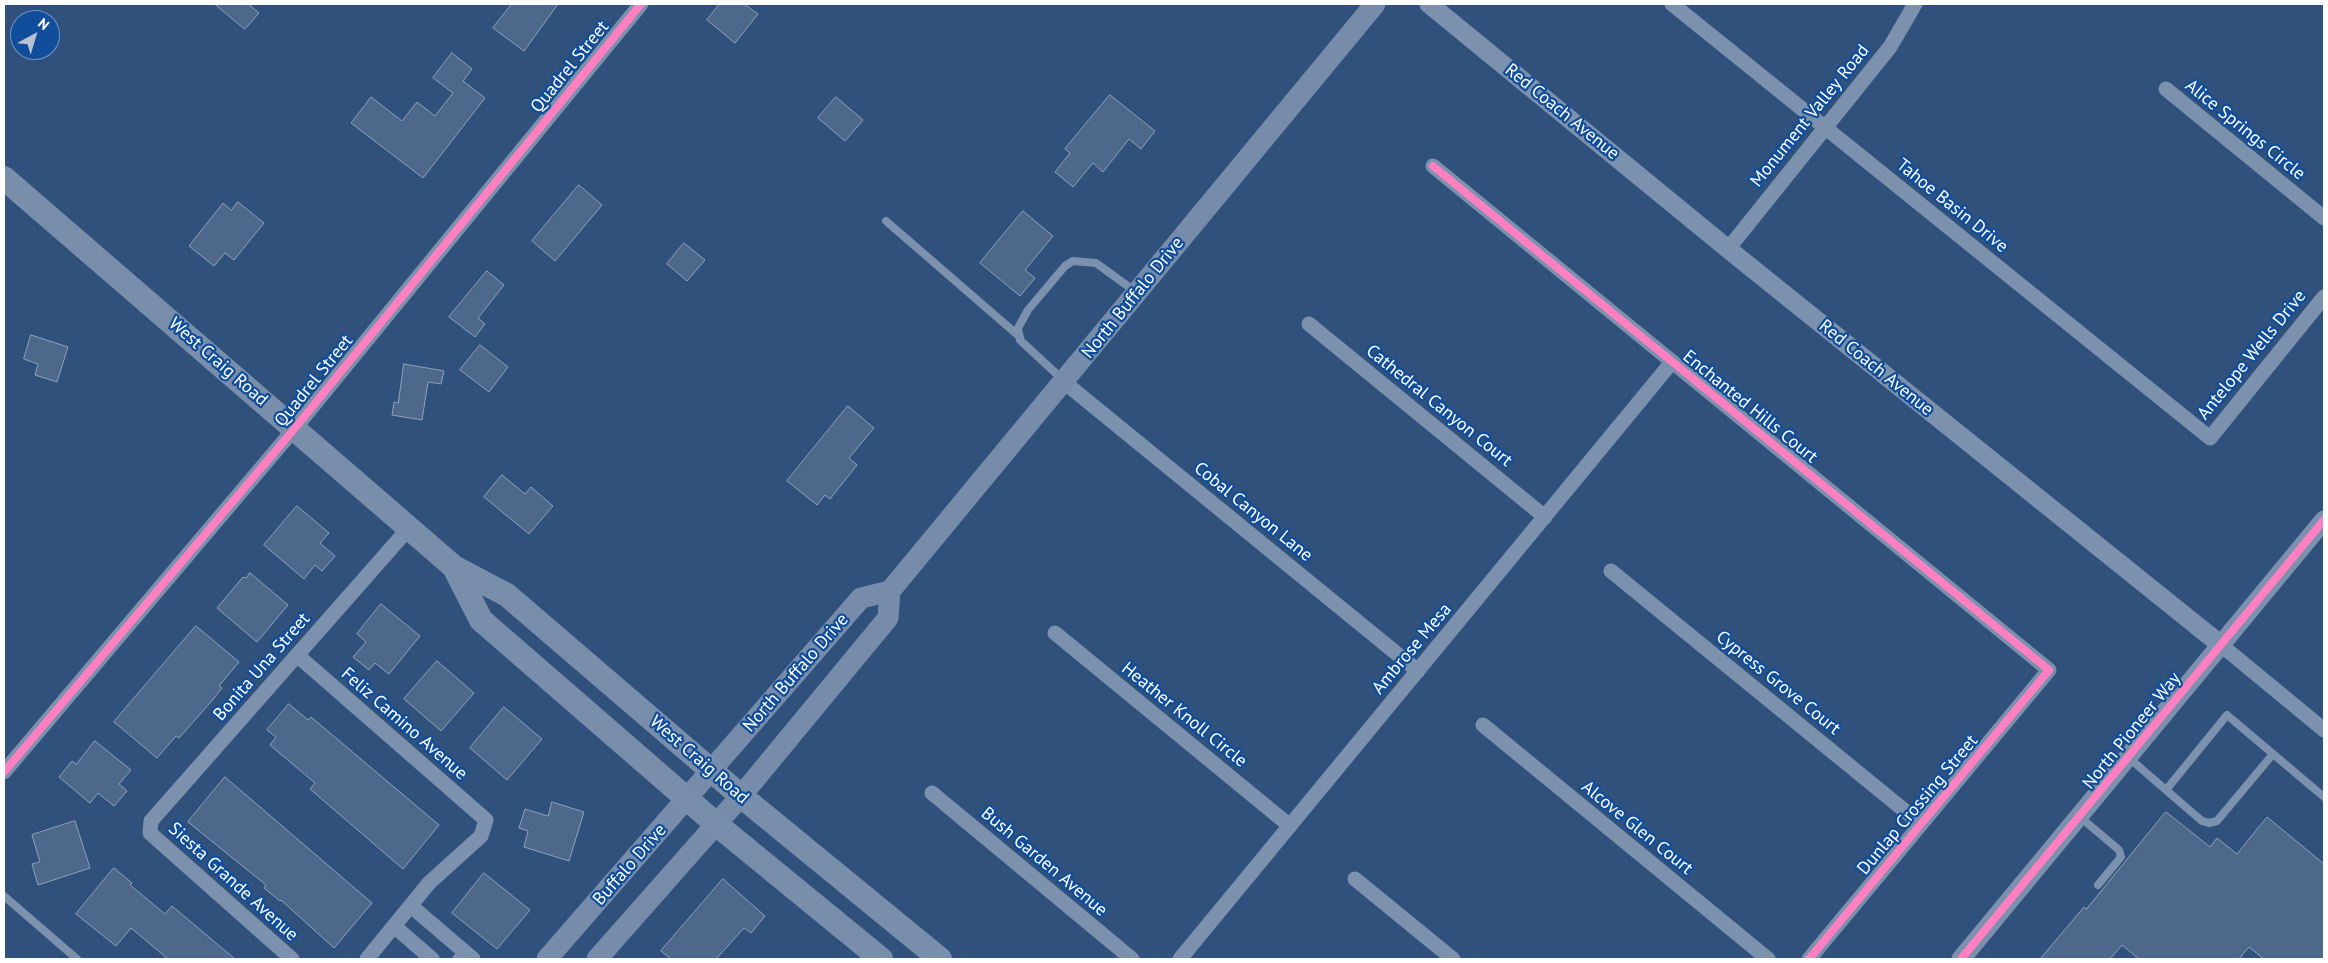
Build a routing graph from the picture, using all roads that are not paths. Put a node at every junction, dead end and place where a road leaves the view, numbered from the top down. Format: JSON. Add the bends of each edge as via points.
{"nodes":[{"id":1,"x":641,"y":4,"type":"edge"},
{"id":2,"x":1375,"y":4,"type":"edge"},
{"id":3,"x":1429,"y":4,"type":"edge"},
{"id":4,"x":1672,"y":4,"type":"edge"},
{"id":5,"x":1915,"y":4,"type":"edge"},
{"id":6,"x":2166,"y":89,"type":"dead end"},
{"id":7,"x":1825,"y":128,"type":"junction"},
{"id":8,"x":1433,"y":166,"type":"dead end"},
{"id":9,"x":4,"y":178,"type":"edge"},
{"id":10,"x":2324,"y":218,"type":"edge"},
{"id":11,"x":886,"y":221,"type":"dead end"},
{"id":12,"x":1728,"y":249,"type":"junction"},
{"id":13,"x":1138,"y":293,"type":"junction"},
{"id":14,"x":2324,"y":297,"type":"edge"},
{"id":15,"x":1309,"y":324,"type":"dead end"},
{"id":16,"x":1020,"y":337,"type":"junction"},
{"id":17,"x":1672,"y":362,"type":"junction"},
{"id":18,"x":1064,"y":382,"type":"junction"},
{"id":19,"x":295,"y":428,"type":"junction"},
{"id":20,"x":2210,"y":438,"type":"joint"},
{"id":21,"x":1545,"y":517,"type":"junction"},
{"id":22,"x":410,"y":528,"type":"junction"},
{"id":23,"x":2321,"y":530,"type":"edge"},
{"id":24,"x":454,"y":567,"type":"junction"},
{"id":25,"x":1611,"y":571,"type":"dead end"},
{"id":26,"x":890,"y":591,"type":"junction"},
{"id":27,"x":1055,"y":633,"type":"dead end"},
{"id":28,"x":2221,"y":645,"type":"junction"},
{"id":29,"x":297,"y":655,"type":"junction"},
{"id":30,"x":2049,"y":670,"type":"joint"},
{"id":31,"x":1418,"y":671,"type":"junction"},
{"id":32,"x":1483,"y":725,"type":"dead end"},
{"id":33,"x":2324,"y":730,"type":"edge"},
{"id":34,"x":2273,"y":754,"type":"junction"},
{"id":35,"x":2129,"y":758,"type":"junction"},
{"id":36,"x":712,"y":771,"type":"junction"},
{"id":37,"x":4,"y":772,"type":"edge"},
{"id":38,"x":2166,"y":790,"type":"junction"},
{"id":39,"x":932,"y":793,"type":"dead end"},
{"id":40,"x":741,"y":796,"type":"junction"},
{"id":41,"x":2324,"y":797,"type":"edge"},
{"id":42,"x":688,"y":799,"type":"junction"},
{"id":43,"x":2080,"y":817,"type":"junction"},
{"id":44,"x":716,"y":824,"type":"junction"},
{"id":45,"x":1921,"y":824,"type":"junction"},
{"id":46,"x":1290,"y":826,"type":"junction"},
{"id":47,"x":150,"y":833,"type":"joint"},
{"id":48,"x":1355,"y":879,"type":"dead end"},
{"id":49,"x":2098,"y":885,"type":"dead end"},
{"id":50,"x":4,"y":896,"type":"edge"},
{"id":51,"x":411,"y":906,"type":"junction"},
{"id":52,"x":394,"y":926,"type":"junction"},
{"id":53,"x":464,"y":957,"type":"edge"},
{"id":54,"x":77,"y":959,"type":"edge"},
{"id":55,"x":292,"y":959,"type":"edge"},
{"id":56,"x":367,"y":959,"type":"edge"},
{"id":57,"x":432,"y":959,"type":"edge"},
{"id":58,"x":547,"y":959,"type":"edge"},
{"id":59,"x":597,"y":959,"type":"edge"},
{"id":60,"x":881,"y":959,"type":"edge"},
{"id":61,"x":940,"y":959,"type":"edge"},
{"id":62,"x":1132,"y":959,"type":"edge"},
{"id":63,"x":1180,"y":959,"type":"edge"},
{"id":64,"x":1452,"y":959,"type":"edge"},
{"id":65,"x":1768,"y":959,"type":"edge"},
{"id":66,"x":1809,"y":959,"type":"edge"},
{"id":67,"x":1962,"y":959,"type":"edge"}],
"edges":[{"from":1,"to":19,"type":"street","name":"Quadrel Street"},
{"from":2,"to":13,"type":"main road","name":"North Buffalo Drive"},
{"from":3,"to":12,"type":"street","name":"Red Coach Avenue"},
{"from":4,"to":7,"type":"street","name":"Tahoe Basin Drive"},
{"from":5,"to":7,"type":"street","name":"Monument Valley Road","via":[[1890,47]]},
{"from":6,"to":10,"type":"street","name":"Alice Springs Circle"},
{"from":7,"to":12,"type":"street","name":"Monument Valley Road"},
{"from":7,"to":20,"type":"street","name":"Tahoe Basin Drive"},
{"from":8,"to":17,"type":"street","name":"Enchanted Hills Court"},
{"from":9,"to":19,"type":"main road","name":"West Craig Road"},
{"from":11,"to":16,"type":"lane"},
{"from":12,"to":28,"type":"street","name":"Red Coach Avenue"},
{"from":13,"to":16,"type":"lane","via":[[1096,263],[1073,261],[1064,266],[1028,310],[1018,328]]},
{"from":13,"to":18,"type":"main road","name":"North Buffalo Drive"},
{"from":14,"to":20,"type":"street","name":"Antelope Wells Drive"},
{"from":15,"to":21,"type":"street","name":"Cathedral Canyon Court"},
{"from":16,"to":18,"type":"lane"},
{"from":17,"to":21,"type":"street","name":"Ambrose Mesa"},
{"from":17,"to":30,"type":"street","name":"Enchanted Hills Court"},
{"from":18,"to":26,"type":"main road","name":"North Buffalo Drive"},
{"from":18,"to":31,"type":"street","name":"Cobal Canyon Lane"},
{"from":19,"to":22,"type":"main road","name":"West Craig Road"},
{"from":19,"to":37,"type":"street","name":"Quadrel Street"},
{"from":21,"to":31,"type":"street","name":"Ambrose Mesa"},
{"from":22,"to":24,"type":"main road","name":"West Craig Road"},
{"from":22,"to":29,"type":"street","name":"Bonita Una Street"},
{"from":23,"to":28,"type":"street","name":"North Pioneer Way"},
{"from":24,"to":36,"type":"main road","name":"West Craig Road","via":[[507,595]]},
{"from":24,"to":42,"type":"main road","name":"West Craig Road","via":[[481,620]]},
{"from":25,"to":45,"type":"street","name":"Cypress Grove Court"},
{"from":26,"to":36,"type":"main road","name":"North Buffalo Drive","via":[[861,598]]},
{"from":26,"to":40,"type":"main road","name":"North Buffalo Drive","via":[[888,618]]},
{"from":27,"to":46,"type":"street","name":"Heather Knoll Circle"},
{"from":28,"to":33,"type":"street","name":"Red Coach Avenue"},
{"from":28,"to":35,"type":"street","name":"North Pioneer Way"},
{"from":29,"to":47,"type":"street","name":"Bonita Una Street","via":[[151,821]]},
{"from":29,"to":51,"type":"street","name":"Feliz Camino Avenue","via":[[486,820],[482,836],[429,883]]},
{"from":30,"to":45,"type":"street","name":"Dunlap Crossing Street"},
{"from":31,"to":46,"type":"street","name":"Ambrose Mesa"},
{"from":32,"to":65,"type":"street","name":"Alcove Glen Court"},
{"from":34,"to":38,"type":"lane","via":[[2217,821],[2202,821]]},
{"from":34,"to":38,"type":"lane","via":[[2227,715]]},
{"from":34,"to":41,"type":"lane"},
{"from":35,"to":38,"type":"lane"},
{"from":35,"to":43,"type":"street","name":"North Pioneer Way"},
{"from":36,"to":40,"type":"main road","name":"West Craig Road"},
{"from":36,"to":42,"type":"main road","name":"Buffalo Drive"},
{"from":39,"to":62,"type":"street","name":"Bush Garden Avenue"},
{"from":40,"to":44,"type":"main road"},
{"from":40,"to":61,"type":"main road","name":"West Craig Road"},
{"from":42,"to":44,"type":"main road","name":"West Craig Road"},
{"from":42,"to":58,"type":"main road","name":"Buffalo Drive"},
{"from":43,"to":49,"type":"lane","via":[[2120,850],[2121,857]]},
{"from":43,"to":67,"type":"street","name":"North Pioneer Way"},
{"from":44,"to":59,"type":"main road"},
{"from":44,"to":60,"type":"main road","name":"West Craig Road"},
{"from":45,"to":66,"type":"street","name":"Dunlap Crossing Street"},
{"from":46,"to":63,"type":"street","name":"Ambrose Mesa"},
{"from":47,"to":55,"type":"street","name":"Siesta Grande Avenue"},
{"from":48,"to":64,"type":"street"},
{"from":50,"to":54,"type":"lane"},
{"from":51,"to":52,"type":"street"},
{"from":51,"to":53,"type":"street"},
{"from":52,"to":56,"type":"street"},
{"from":52,"to":57,"type":"street"}]}
